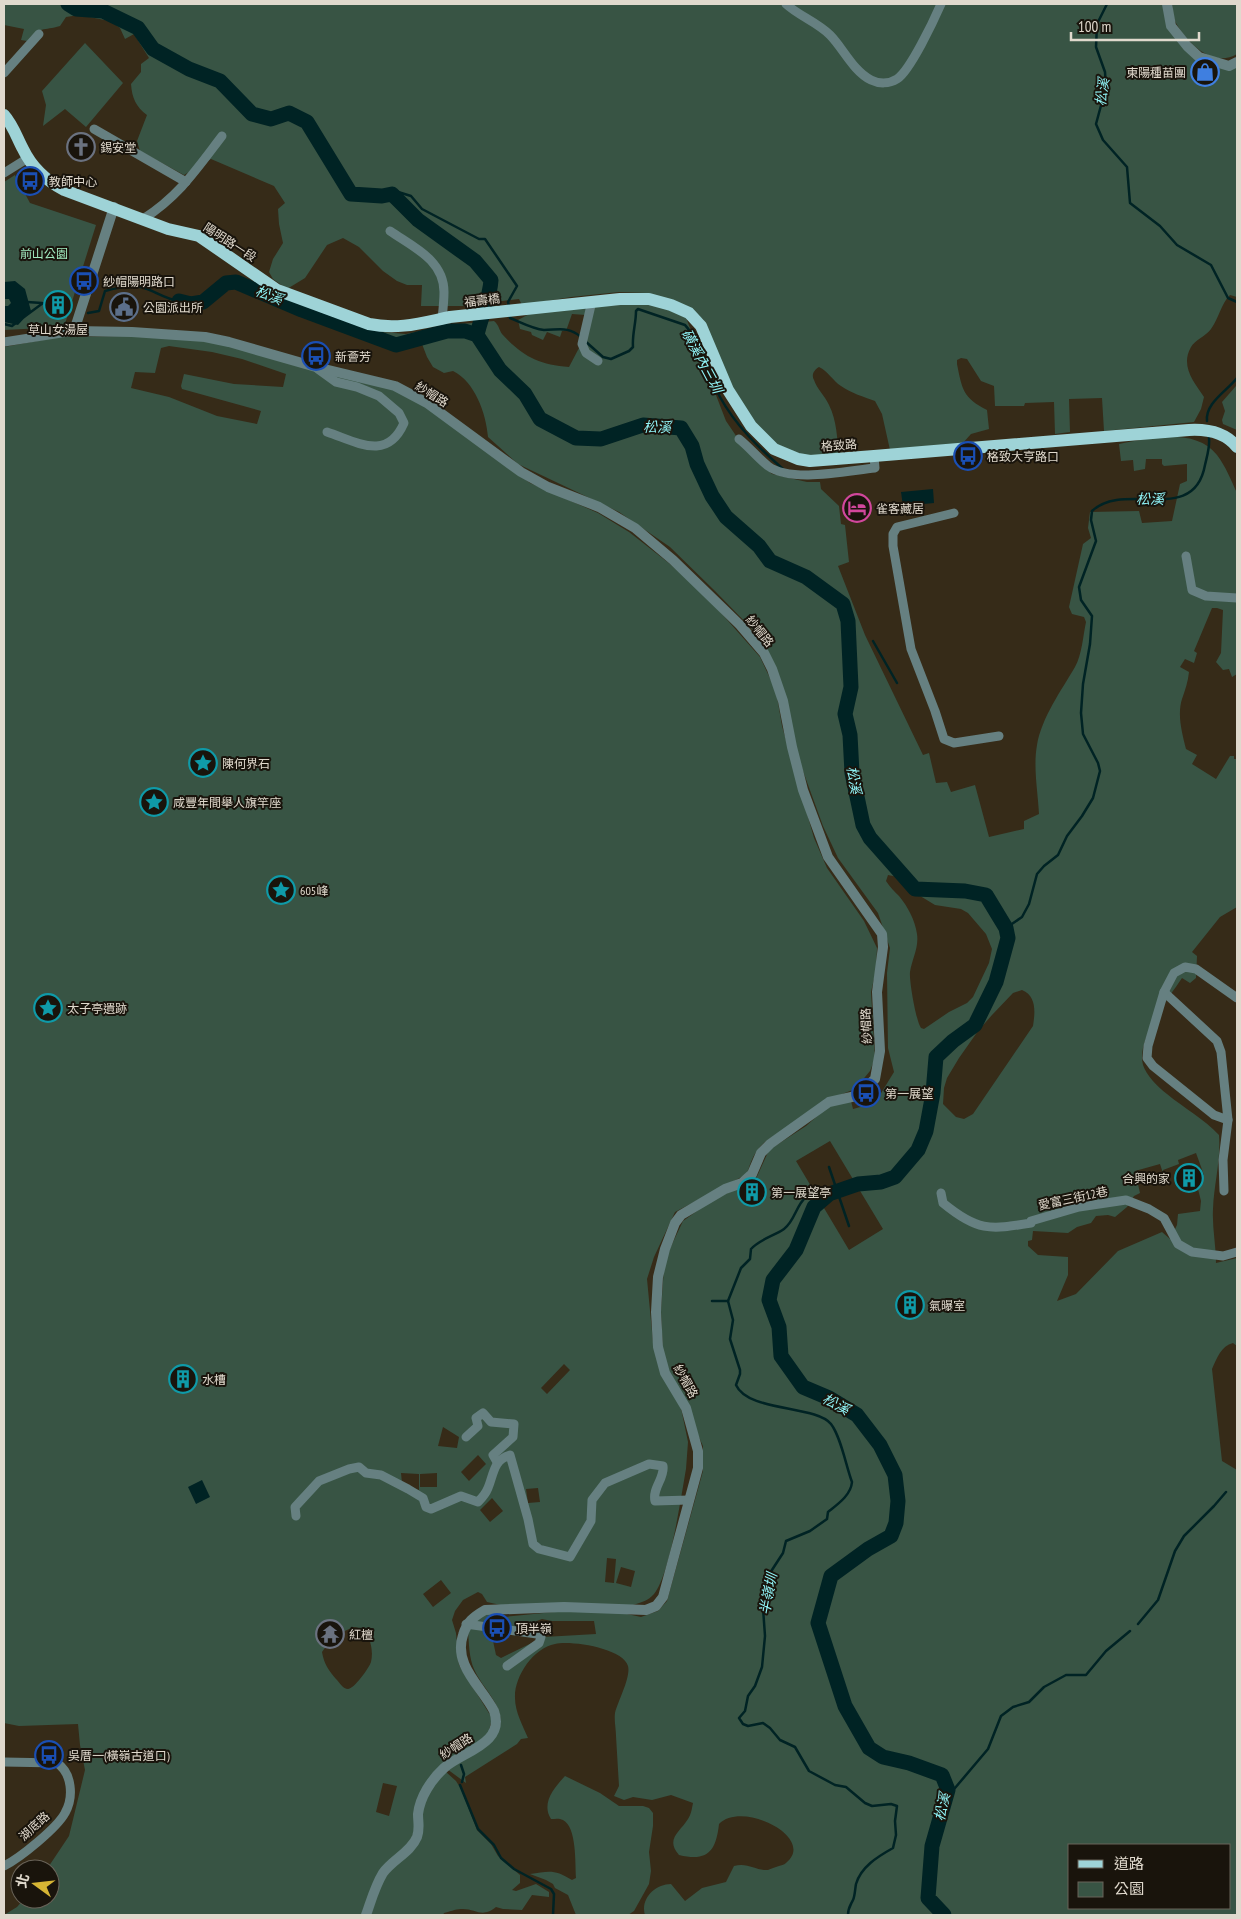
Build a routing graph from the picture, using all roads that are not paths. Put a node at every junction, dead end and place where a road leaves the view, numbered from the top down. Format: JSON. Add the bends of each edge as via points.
{"nodes":[{"id":1,"x":786,"y":4,"type":"edge"},
{"id":2,"x":941,"y":4,"type":"edge"},
{"id":3,"x":1166,"y":4,"type":"edge"},
{"id":4,"x":39,"y":34,"type":"dead end"},
{"id":5,"x":1237,"y":62,"type":"edge"},
{"id":6,"x":4,"y":73,"type":"edge"},
{"id":7,"x":4,"y":115,"type":"edge"},
{"id":8,"x":94,"y":129,"type":"dead end"},
{"id":9,"x":222,"y":136,"type":"dead end"},
{"id":10,"x":28,"y":158,"type":"junction"},
{"id":11,"x":4,"y":173,"type":"edge"},
{"id":12,"x":186,"y":182,"type":"junction"},
{"id":13,"x":114,"y":208,"type":"junction"},
{"id":14,"x":142,"y":219,"type":"junction"},
{"id":15,"x":390,"y":231,"type":"dead end"},
{"id":16,"x":592,"y":301,"type":"junction"},
{"id":17,"x":518,"y":309,"type":"joint"},
{"id":18,"x":446,"y":318,"type":"junction"},
{"id":19,"x":74,"y":331,"type":"junction"},
{"id":20,"x":4,"y":342,"type":"edge"},
{"id":21,"x":598,"y":361,"type":"dead end"},
{"id":22,"x":316,"y":367,"type":"junction"},
{"id":23,"x":327,"y":432,"type":"dead end"},
{"id":24,"x":740,"y":439,"type":"dead end"},
{"id":25,"x":1237,"y":447,"type":"edge"},
{"id":26,"x":844,"y":465,"type":"junction"},
{"id":27,"x":954,"y":513,"type":"dead end"},
{"id":28,"x":1186,"y":556,"type":"dead end"},
{"id":29,"x":1237,"y":598,"type":"edge"},
{"id":30,"x":999,"y":736,"type":"dead end"},
{"id":31,"x":1164,"y":992,"type":"junction"},
{"id":32,"x":1237,"y":998,"type":"edge"},
{"id":33,"x":1228,"y":1120,"type":"junction"},
{"id":34,"x":1224,"y":1191,"type":"dead end"},
{"id":35,"x":941,"y":1193,"type":"dead end"},
{"id":36,"x":1237,"y":1252,"type":"edge"},
{"id":37,"x":466,"y":1437,"type":"dead end"},
{"id":38,"x":497,"y":1462,"type":"junction"},
{"id":39,"x":689,"y":1500,"type":"junction"},
{"id":40,"x":296,"y":1516,"type":"dead end"},
{"id":41,"x":466,"y":1624,"type":"junction"},
{"id":42,"x":507,"y":1666,"type":"dead end"},
{"id":43,"x":4,"y":1762,"type":"edge"},
{"id":44,"x":4,"y":1866,"type":"edge"},
{"id":45,"x":366,"y":1915,"type":"edge"}],
"edges":[{"from":1,"to":2,"type":"street","via":[[824,29],[870,79],[890,83],[899,78],[907,67],[931,28]]},
{"from":3,"to":5,"type":"street","via":[[1171,26],[1199,57],[1230,66]]},
{"from":4,"to":6,"type":"street"},
{"from":7,"to":10,"type":"main road","name":"陽明路一段"},
{"from":8,"to":12,"type":"street"},
{"from":9,"to":12,"type":"street"},
{"from":10,"to":11,"type":"street"},
{"from":10,"to":13,"type":"main road","name":"陽明路一段","via":[[49,182]]},
{"from":12,"to":14,"type":"street","via":[[182,189]]},
{"from":13,"to":14,"type":"main road","name":"陽明路一段"},
{"from":13,"to":19,"type":"street"},
{"from":14,"to":18,"type":"main road","name":"陽明路一段","via":[[199,236],[277,290],[368,324],[415,326]]},
{"from":15,"to":18,"type":"street","via":[[430,258],[438,270],[444,290]]},
{"from":16,"to":17,"type":"main road","name":"格致路"},
{"from":16,"to":21,"type":"street","via":[[582,344],[586,352]]},
{"from":16,"to":26,"type":"main road","name":"格致路","via":[[649,299],[689,313],[701,326],[739,409],[762,438],[774,448],[798,459]]},
{"from":17,"to":18,"type":"main road","name":"福壽橋"},
{"from":19,"to":20,"type":"street","name":"紗帽路"},
{"from":19,"to":22,"type":"street","name":"紗帽路","via":[[205,337]]},
{"from":22,"to":23,"type":"street","via":[[336,382],[379,396],[399,413],[404,423],[387,445],[373,447]]},
{"from":22,"to":39,"type":"street","name":"紗帽路","via":[[395,386],[426,403],[527,475],[599,507],[635,528],[740,625],[764,653],[772,669],[783,701],[803,790],[828,856],[882,934],[884,947],[877,992],[880,1051],[876,1079],[856,1096],[829,1102],[770,1144],[761,1153],[752,1174],[742,1183],[680,1215],[665,1249],[658,1277],[658,1347],[665,1373],[686,1408],[698,1451],[698,1468]]},
{"from":24,"to":26,"type":"street","via":[[769,467],[786,474],[808,476]]},
{"from":25,"to":26,"type":"main road","name":"格致路","via":[[1221,434],[1207,429],[874,456]]},
{"from":27,"to":30,"type":"street","via":[[897,527],[893,534],[910,649],[944,739],[954,743]]},
{"from":28,"to":29,"type":"street","via":[[1192,590],[1206,596]]},
{"from":31,"to":32,"type":"street","via":[[1174,973],[1185,967],[1196,969]]},
{"from":31,"to":33,"type":"street","via":[[1217,1041]]},
{"from":31,"to":33,"type":"street","via":[[1147,1058],[1214,1115]]},
{"from":33,"to":34,"type":"street","via":[[1223,1160]]},
{"from":35,"to":36,"type":"street","name":"愛富三街12巷","via":[[943,1203],[956,1214],[972,1224],[990,1228],[1031,1223],[1079,1207],[1126,1200],[1164,1218],[1178,1244],[1192,1252],[1223,1256]]},
{"from":37,"to":38,"type":"street","via":[[478,1426],[476,1418],[483,1414],[491,1422],[514,1424],[513,1437],[493,1454]]},
{"from":38,"to":39,"type":"street","via":[[510,1455],[533,1544],[539,1549],[570,1556],[591,1521],[592,1500],[606,1483],[649,1464],[663,1466],[655,1501]]},
{"from":38,"to":40,"type":"street","via":[[487,1491],[478,1502],[461,1496],[431,1509],[426,1507],[423,1498],[408,1488],[359,1467],[319,1481],[295,1508]]},
{"from":39,"to":41,"type":"street","name":"紗帽路","via":[[663,1597],[656,1606],[646,1610],[564,1607],[485,1610]]},
{"from":41,"to":42,"type":"street","via":[[541,1637],[539,1642]]},
{"from":41,"to":45,"type":"street","name":"紗帽路","via":[[459,1646],[463,1663],[494,1711],[494,1731],[476,1749],[446,1767],[432,1781],[418,1813],[416,1838],[384,1872]]},
{"from":43,"to":44,"type":"street","name":"湖底路","via":[[57,1763],[68,1777],[71,1794],[66,1812],[52,1828]]}]}
